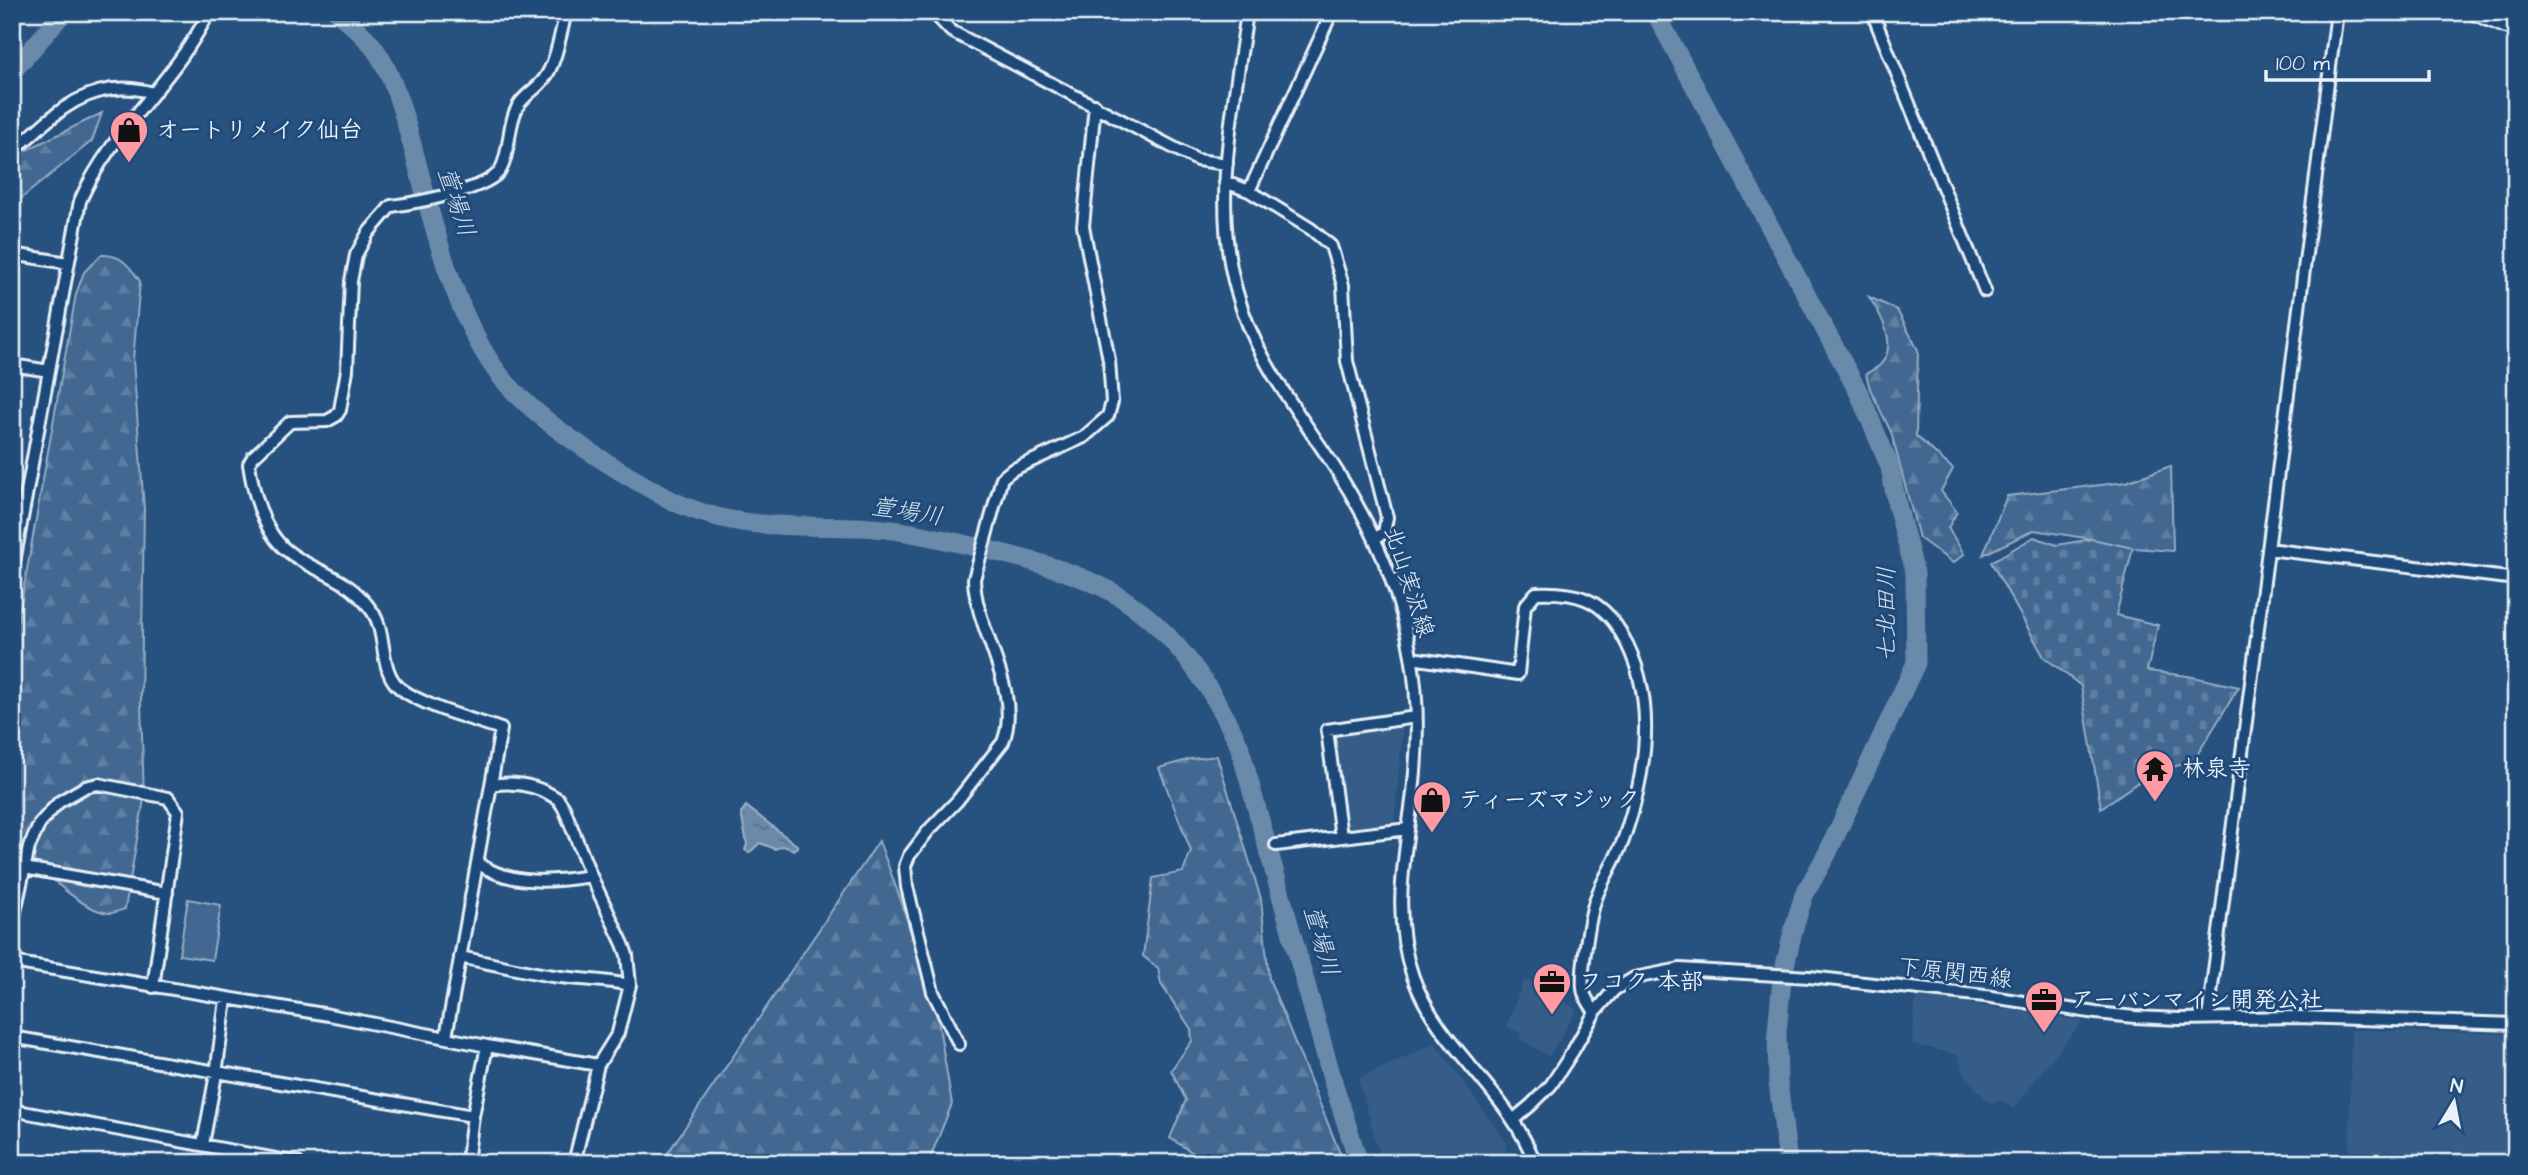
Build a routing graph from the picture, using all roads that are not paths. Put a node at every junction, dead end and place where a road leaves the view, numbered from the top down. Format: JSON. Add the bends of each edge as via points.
{"nodes":[{"id":1,"x":209,"y":12,"type":"edge"},
{"id":2,"x":566,"y":12,"type":"edge"},
{"id":3,"x":933,"y":12,"type":"edge"},
{"id":4,"x":1247,"y":12,"type":"edge"},
{"id":5,"x":1332,"y":12,"type":"edge"},
{"id":6,"x":1872,"y":12,"type":"edge"},
{"id":7,"x":2337,"y":12,"type":"edge"},
{"id":8,"x":2473,"y":12,"type":"edge"},
{"id":9,"x":2516,"y":30,"type":"edge"},
{"id":10,"x":153,"y":93,"type":"junction"},
{"id":11,"x":1094,"y":105,"type":"junction"},
{"id":12,"x":12,"y":150,"type":"edge"},
{"id":13,"x":1227,"y":164,"type":"junction"},
{"id":14,"x":1225,"y":182,"type":"junction"},
{"id":15,"x":1249,"y":191,"type":"junction"},
{"id":16,"x":12,"y":254,"type":"edge"},
{"id":17,"x":68,"y":263,"type":"junction"},
{"id":18,"x":1985,"y":291,"type":"dead end"},
{"id":19,"x":12,"y":365,"type":"edge"},
{"id":20,"x":49,"y":371,"type":"junction"},
{"id":21,"x":17,"y":520,"type":"edge"},
{"id":22,"x":1375,"y":538,"type":"junction"},
{"id":23,"x":2268,"y":549,"type":"junction"},
{"id":24,"x":12,"y":573,"type":"edge"},
{"id":25,"x":2516,"y":579,"type":"edge"},
{"id":26,"x":1412,"y":658,"type":"junction"},
{"id":27,"x":1416,"y":717,"type":"junction"},
{"id":28,"x":492,"y":785,"type":"junction"},
{"id":29,"x":1408,"y":829,"type":"junction"},
{"id":30,"x":1341,"y":837,"type":"junction"},
{"id":31,"x":1276,"y":845,"type":"dead end"},
{"id":32,"x":478,"y":863,"type":"junction"},
{"id":33,"x":24,"y":868,"type":"junction"},
{"id":34,"x":591,"y":876,"type":"junction"},
{"id":35,"x":167,"y":893,"type":"junction"},
{"id":36,"x":12,"y":926,"type":"edge"},
{"id":37,"x":460,"y":957,"type":"junction"},
{"id":38,"x":12,"y":962,"type":"edge"},
{"id":39,"x":630,"y":985,"type":"junction"},
{"id":40,"x":153,"y":987,"type":"junction"},
{"id":41,"x":226,"y":1000,"type":"junction"},
{"id":42,"x":1595,"y":1012,"type":"junction"},
{"id":43,"x":2208,"y":1018,"type":"junction"},
{"id":44,"x":2516,"y":1024,"type":"edge"},
{"id":45,"x":12,"y":1037,"type":"edge"},
{"id":46,"x":446,"y":1037,"type":"junction"},
{"id":47,"x":958,"y":1044,"type":"dead end"},
{"id":48,"x":487,"y":1046,"type":"junction"},
{"id":49,"x":598,"y":1065,"type":"junction"},
{"id":50,"x":216,"y":1074,"type":"junction"},
{"id":51,"x":12,"y":1110,"type":"edge"},
{"id":52,"x":473,"y":1116,"type":"junction"},
{"id":53,"x":1513,"y":1120,"type":"junction"},
{"id":54,"x":203,"y":1144,"type":"junction"},
{"id":55,"x":260,"y":1159,"type":"edge"},
{"id":56,"x":298,"y":1163,"type":"edge"},
{"id":57,"x":467,"y":1163,"type":"edge"},
{"id":58,"x":574,"y":1163,"type":"edge"},
{"id":59,"x":1535,"y":1163,"type":"edge"}],
"edges":[{"from":1,"to":10,"type":"street","via":[[181,60]]},
{"from":2,"to":28,"type":"street","via":[[545,78],[519,103],[513,117],[501,169],[473,188],[391,206],[368,233],[356,255],[351,281],[347,370],[336,416],[327,421],[290,422],[249,464],[273,538],[361,597],[379,622],[388,671],[399,688],[500,729]]},
{"from":3,"to":11,"type":"street","via":[[951,32]]},
{"from":4,"to":13,"type":"street","name":"北山実沢線"},
{"from":5,"to":15,"type":"street"},
{"from":6,"to":18,"type":"street"},
{"from":7,"to":23,"type":"street"},
{"from":8,"to":9,"type":"main road"},
{"from":10,"to":12,"type":"street","via":[[118,88],[75,100]]},
{"from":10,"to":17,"type":"street","via":[[88,184],[80,201]]},
{"from":11,"to":13,"type":"street","via":[[1197,160]]},
{"from":11,"to":47,"type":"street","via":[[1083,226],[1109,360],[1112,402],[1108,415],[1084,437],[1002,478],[974,579],[974,595],[1005,697],[1007,733],[905,866],[933,992]]},
{"from":13,"to":14,"type":"street","name":"北山実沢線"},
{"from":14,"to":15,"type":"street"},
{"from":14,"to":22,"type":"street","name":"北山実沢線","via":[[1230,260],[1248,326],[1286,398],[1334,466]]},
{"from":15,"to":22,"type":"street","via":[[1331,246],[1343,285],[1347,360],[1387,517],[1384,533]]},
{"from":16,"to":17,"type":"street"},
{"from":17,"to":20,"type":"street"},
{"from":19,"to":20,"type":"street"},
{"from":20,"to":21,"type":"street"},
{"from":21,"to":24,"type":"street"},
{"from":22,"to":26,"type":"street","name":"北山実沢線"},
{"from":23,"to":25,"type":"street"},
{"from":23,"to":43,"type":"street"},
{"from":26,"to":27,"type":"street","name":"北山実沢線"},
{"from":26,"to":42,"type":"street","via":[[1518,674],[1525,606],[1536,593],[1555,592],[1575,594],[1595,604],[1614,621],[1633,652],[1645,713],[1646,749],[1625,836],[1596,898],[1590,923],[1583,975],[1584,992]]},
{"from":27,"to":29,"type":"street","name":"北山実沢線"},
{"from":27,"to":30,"type":"street","via":[[1327,730]]},
{"from":28,"to":32,"type":"street"},
{"from":28,"to":34,"type":"street","via":[[509,782],[558,799]]},
{"from":29,"to":30,"type":"street"},
{"from":29,"to":53,"type":"street","name":"北山実沢線","via":[[1401,921],[1415,981],[1434,1017]]},
{"from":30,"to":31,"type":"street"},
{"from":32,"to":34,"type":"street","via":[[510,878],[551,881]]},
{"from":32,"to":37,"type":"street"},
{"from":33,"to":35,"type":"street"},
{"from":33,"to":35,"type":"street","via":[[40,823],[73,792],[98,784],[159,794],[178,812]]},
{"from":33,"to":36,"type":"street"},
{"from":34,"to":39,"type":"street","via":[[627,955]]},
{"from":35,"to":40,"type":"street"},
{"from":37,"to":39,"type":"street","via":[[547,975]]},
{"from":37,"to":46,"type":"street"},
{"from":38,"to":40,"type":"street"},
{"from":39,"to":49,"type":"street","via":[[618,1033]]},
{"from":40,"to":41,"type":"street"},
{"from":41,"to":46,"type":"street"},
{"from":41,"to":50,"type":"street"},
{"from":42,"to":43,"type":"street","name":"下原関西線","via":[[1614,990],[1634,978],[1681,969],[1809,977],[2146,1018]]},
{"from":42,"to":53,"type":"street","via":[[1551,1085]]},
{"from":43,"to":44,"type":"street","name":"下原関西線"},
{"from":45,"to":50,"type":"street"},
{"from":46,"to":48,"type":"street"},
{"from":48,"to":49,"type":"street"},
{"from":48,"to":52,"type":"street"},
{"from":49,"to":58,"type":"street"},
{"from":50,"to":52,"type":"street"},
{"from":50,"to":54,"type":"street"},
{"from":51,"to":54,"type":"street"},
{"from":52,"to":57,"type":"street"},
{"from":53,"to":59,"type":"street","name":"北山実沢線"},
{"from":54,"to":55,"type":"street"},
{"from":55,"to":56,"type":"street"}]}
